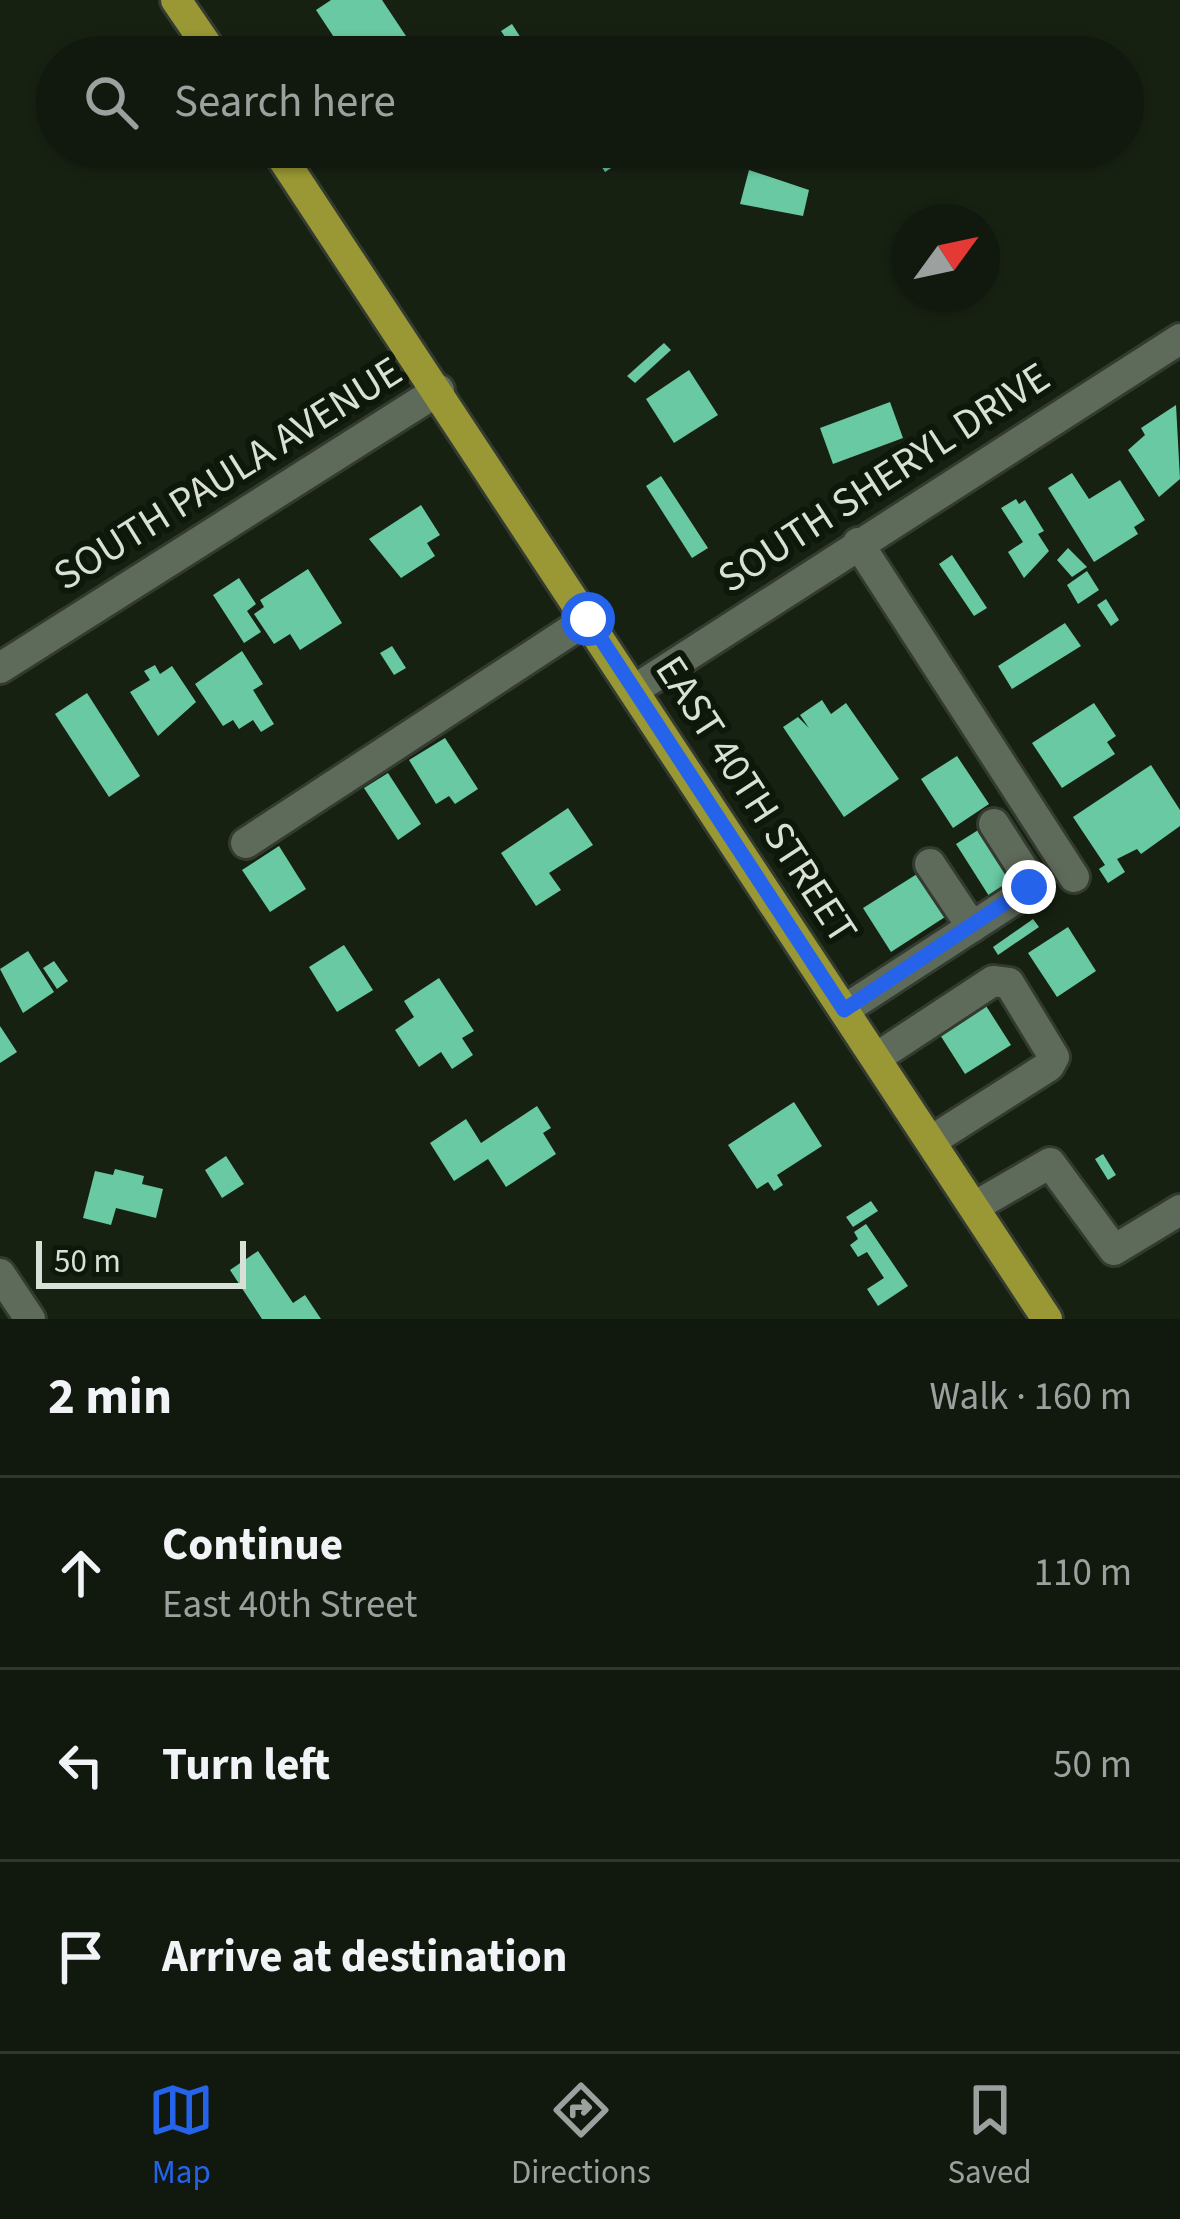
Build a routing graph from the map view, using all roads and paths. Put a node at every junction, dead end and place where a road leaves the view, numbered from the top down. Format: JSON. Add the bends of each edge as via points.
{"nodes":[{"id":1,"x":176,"y":0,"type":"edge"},
{"id":2,"x":201,"y":36,"type":"edge"},
{"id":3,"x":289,"y":168,"type":"edge"},
{"id":4,"x":1180,"y":339,"type":"edge"},
{"id":5,"x":439,"y":390,"type":"junction"},
{"id":6,"x":858,"y":543,"type":"junction"},
{"id":7,"x":588,"y":619,"type":"junction"},
{"id":8,"x":0,"y":668,"type":"edge"},
{"id":9,"x":634,"y":690,"type":"junction"},
{"id":10,"x":994,"y":824,"type":"dead end"},
{"id":11,"x":246,"y":843,"type":"dead end"},
{"id":12,"x":930,"y":864,"type":"dead end"},
{"id":13,"x":1074,"y":877,"type":"dead end"},
{"id":14,"x":972,"y":927,"type":"junction"},
{"id":15,"x":844,"y":1010,"type":"junction"},
{"id":16,"x":876,"y":1058,"type":"junction"},
{"id":17,"x":932,"y":1142,"type":"junction"},
{"id":18,"x":974,"y":1207,"type":"junction"},
{"id":19,"x":1180,"y":1210,"type":"edge"},
{"id":20,"x":0,"y":1274,"type":"edge"},
{"id":21,"x":30,"y":1319,"type":"edge"},
{"id":22,"x":1047,"y":1319,"type":"edge"}],
"edges":[{"from":1,"to":2,"type":"main road"},
{"from":3,"to":5,"type":"main road","name":"EAST 40TH STREET"},
{"from":4,"to":6,"type":"street","name":"SOUTH SHERYL DRIVE"},
{"from":5,"to":7,"type":"main road","name":"EAST 40TH STREET"},
{"from":5,"to":8,"type":"street","name":"SOUTH PAULA AVENUE"},
{"from":6,"to":9,"type":"street","name":"SOUTH SHERYL DRIVE"},
{"from":6,"to":13,"type":"street"},
{"from":7,"to":9,"type":"main road","name":"EAST 40TH STREET"},
{"from":7,"to":11,"type":"street"},
{"from":9,"to":15,"type":"main road","name":"EAST 40TH STREET"},
{"from":10,"to":14,"type":"street","via":[[1029,887]]},
{"from":12,"to":14,"type":"street"},
{"from":14,"to":15,"type":"street"},
{"from":15,"to":16,"type":"main road","name":"EAST 40TH STREET"},
{"from":16,"to":17,"type":"main road","name":"EAST 40TH STREET"},
{"from":16,"to":17,"type":"street","via":[[993,981],[1009,983],[1054,1057]]},
{"from":17,"to":18,"type":"main road","name":"EAST 40TH STREET"},
{"from":18,"to":19,"type":"street","via":[[1049,1163],[1114,1250]]},
{"from":18,"to":22,"type":"main road","name":"EAST 40TH STREET"},
{"from":20,"to":21,"type":"street"}]}
